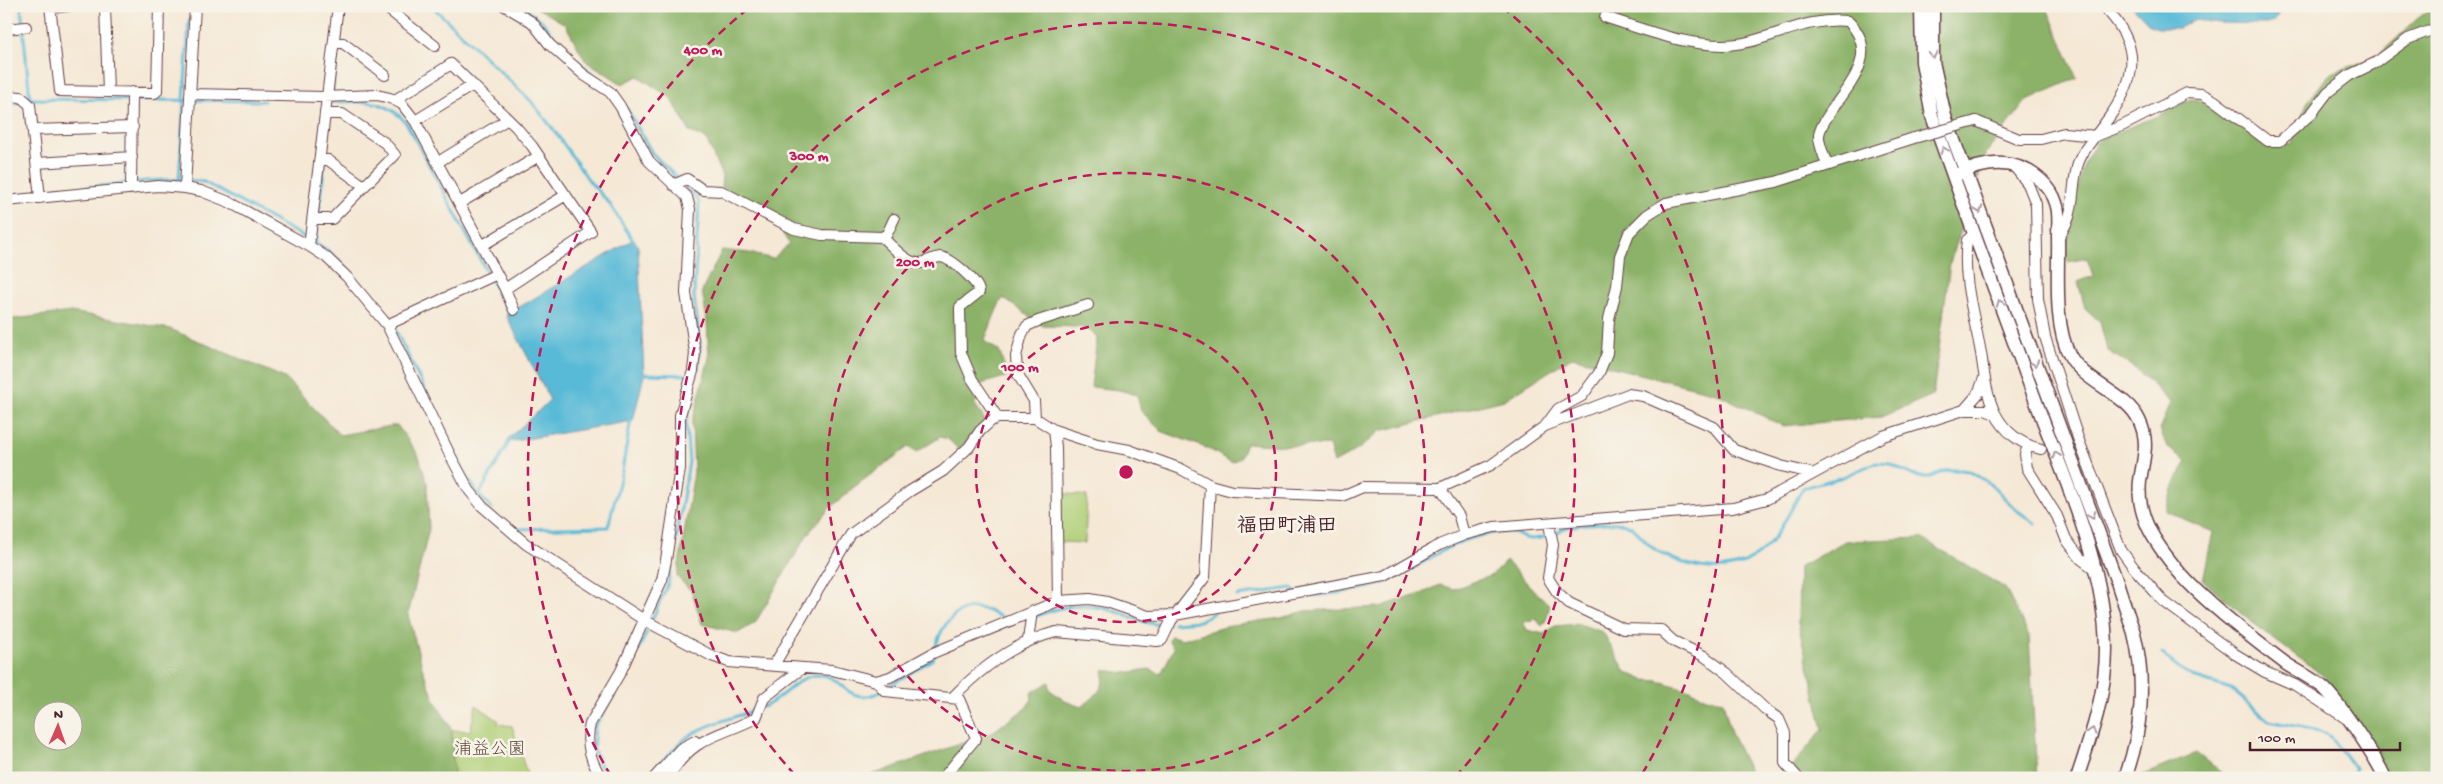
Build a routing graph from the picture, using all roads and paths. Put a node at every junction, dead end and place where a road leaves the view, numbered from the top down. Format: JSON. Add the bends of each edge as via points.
{"nodes":[{"id":1,"x":69,"y":6,"type":"edge"},
{"id":2,"x":105,"y":6,"type":"edge"},
{"id":3,"x":159,"y":6,"type":"edge"},
{"id":4,"x":195,"y":6,"type":"edge"},
{"id":5,"x":338,"y":6,"type":"edge"},
{"id":6,"x":384,"y":6,"type":"edge"},
{"id":7,"x":505,"y":6,"type":"edge"},
{"id":8,"x":1921,"y":6,"type":"edge"},
{"id":9,"x":1933,"y":6,"type":"edge"},
{"id":10,"x":2103,"y":6,"type":"edge"},
{"id":11,"x":50,"y":7,"type":"edge"},
{"id":12,"x":1605,"y":18,"type":"dead end"},
{"id":13,"x":24,"y":27,"type":"dead end"},
{"id":14,"x":2437,"y":28,"type":"edge"},
{"id":15,"x":6,"y":30,"type":"edge"},
{"id":16,"x":337,"y":42,"type":"junction"},
{"id":17,"x":435,"y":46,"type":"dead end"},
{"id":18,"x":385,"y":75,"type":"dead end"},
{"id":19,"x":473,"y":85,"type":"junction"},
{"id":20,"x":108,"y":92,"type":"junction"},
{"id":21,"x":6,"y":96,"type":"edge"},
{"id":22,"x":132,"y":97,"type":"junction"},
{"id":23,"x":191,"y":98,"type":"junction"},
{"id":24,"x":395,"y":100,"type":"junction"},
{"id":25,"x":329,"y":104,"type":"junction"},
{"id":26,"x":508,"y":119,"type":"junction"},
{"id":27,"x":415,"y":121,"type":"junction"},
{"id":28,"x":133,"y":127,"type":"junction"},
{"id":29,"x":33,"y":130,"type":"junction"},
{"id":30,"x":2096,"y":136,"type":"junction"},
{"id":31,"x":539,"y":156,"type":"junction"},
{"id":32,"x":132,"y":157,"type":"junction"},
{"id":33,"x":323,"y":160,"type":"junction"},
{"id":34,"x":438,"y":162,"type":"junction"},
{"id":35,"x":37,"y":163,"type":"junction"},
{"id":36,"x":1827,"y":165,"type":"junction"},
{"id":37,"x":2013,"y":165,"type":"junction"},
{"id":38,"x":1960,"y":174,"type":"junction"},
{"id":39,"x":185,"y":183,"type":"junction"},
{"id":40,"x":131,"y":185,"type":"junction"},
{"id":41,"x":673,"y":185,"type":"junction"},
{"id":42,"x":364,"y":186,"type":"junction"},
{"id":43,"x":566,"y":195,"type":"junction"},
{"id":44,"x":40,"y":198,"type":"junction"},
{"id":45,"x":6,"y":202,"type":"edge"},
{"id":46,"x":460,"y":203,"type":"junction"},
{"id":47,"x":894,"y":219,"type":"dead end"},
{"id":48,"x":316,"y":220,"type":"junction"},
{"id":49,"x":1974,"y":234,"type":"junction"},
{"id":50,"x":882,"y":237,"type":"junction"},
{"id":51,"x":2058,"y":238,"type":"junction"},
{"id":52,"x":310,"y":242,"type":"junction"},
{"id":53,"x":483,"y":245,"type":"junction"},
{"id":54,"x":492,"y":276,"type":"junction"},
{"id":55,"x":505,"y":289,"type":"junction"},
{"id":56,"x":1088,"y":305,"type":"dead end"},
{"id":57,"x":514,"y":310,"type":"dead end"},
{"id":58,"x":387,"y":325,"type":"junction"},
{"id":59,"x":1984,"y":377,"type":"junction"},
{"id":60,"x":1964,"y":410,"type":"junction"},
{"id":61,"x":1995,"y":414,"type":"junction"},
{"id":62,"x":998,"y":418,"type":"junction"},
{"id":63,"x":1035,"y":418,"type":"junction"},
{"id":64,"x":1545,"y":426,"type":"junction"},
{"id":65,"x":1054,"y":430,"type":"junction"},
{"id":66,"x":2028,"y":447,"type":"junction"},
{"id":67,"x":2041,"y":449,"type":"dead end"},
{"id":68,"x":1811,"y":473,"type":"junction"},
{"id":69,"x":1210,"y":485,"type":"junction"},
{"id":70,"x":1440,"y":488,"type":"junction"},
{"id":71,"x":1550,"y":531,"type":"junction"},
{"id":72,"x":1464,"y":535,"type":"junction"},
{"id":73,"x":2096,"y":570,"type":"junction"},
{"id":74,"x":1058,"y":601,"type":"junction"},
{"id":75,"x":1032,"y":615,"type":"junction"},
{"id":76,"x":644,"y":620,"type":"junction"},
{"id":77,"x":1172,"y":621,"type":"junction"},
{"id":78,"x":1028,"y":640,"type":"junction"},
{"id":79,"x":774,"y":665,"type":"junction"},
{"id":80,"x":801,"y":669,"type":"junction"},
{"id":81,"x":881,"y":686,"type":"junction"},
{"id":82,"x":953,"y":697,"type":"junction"},
{"id":83,"x":2348,"y":719,"type":"junction"},
{"id":84,"x":704,"y":739,"type":"junction"},
{"id":85,"x":601,"y":778,"type":"edge"},
{"id":86,"x":654,"y":778,"type":"edge"},
{"id":87,"x":668,"y":778,"type":"edge"},
{"id":88,"x":943,"y":778,"type":"edge"},
{"id":89,"x":1798,"y":778,"type":"edge"},
{"id":90,"x":2077,"y":778,"type":"edge"},
{"id":91,"x":2125,"y":778,"type":"edge"},
{"id":92,"x":2385,"y":778,"type":"edge"}],
"edges":[{"from":1,"to":11,"type":"street"},
{"from":2,"to":20,"type":"street"},
{"from":3,"to":22,"type":"street","via":[[157,91]]},
{"from":4,"to":23,"type":"street"},
{"from":5,"to":16,"type":"street"},
{"from":6,"to":17,"type":"street"},
{"from":7,"to":41,"type":"street","via":[[532,22],[550,45],[584,75],[610,92],[649,161]]},
{"from":38,"to":8,"type":"street","one_way":true,"via":[[1932,116],[1920,34]]},
{"from":9,"to":38,"type":"street","one_way":true,"via":[[1932,33],[1938,88]]},
{"from":10,"to":30,"type":"street","via":[[2118,21],[2129,41],[2132,61],[2127,90]]},
{"from":11,"to":20,"type":"street","via":[[60,91]]},
{"from":12,"to":36,"type":"street","via":[[1692,42],[1724,44],[1746,43],[1798,25],[1848,21],[1863,41],[1862,56],[1851,83],[1824,121],[1818,136]]},
{"from":13,"to":15,"type":"street"},
{"from":14,"to":30,"type":"street","via":[[2408,39],[2376,63],[2350,75],[2328,92],[2312,113],[2280,141],[2268,141],[2215,100],[2202,94],[2187,93]]},
{"from":16,"to":18,"type":"street"},
{"from":16,"to":25,"type":"street"},
{"from":19,"to":24,"type":"street","via":[[451,64]]},
{"from":19,"to":26,"type":"street"},
{"from":19,"to":27,"type":"street"},
{"from":20,"to":22,"type":"street"},
{"from":21,"to":29,"type":"street","via":[[24,100],[30,105]]},
{"from":22,"to":28,"type":"street"},
{"from":23,"to":25,"type":"street"},
{"from":23,"to":39,"type":"street"},
{"from":24,"to":25,"type":"street","via":[[377,95]]},
{"from":24,"to":27,"type":"street","via":[[408,110]]},
{"from":25,"to":33,"type":"street"},
{"from":25,"to":42,"type":"street","via":[[385,143],[395,155]]},
{"from":26,"to":31,"type":"street"},
{"from":26,"to":34,"type":"street"},
{"from":27,"to":34,"type":"street"},
{"from":28,"to":29,"type":"street"},
{"from":28,"to":32,"type":"street"},
{"from":29,"to":35,"type":"street"},
{"from":30,"to":36,"type":"street","bridge":true,"via":[[2064,133],[2041,139],[2019,139],[1976,121]]},
{"from":30,"to":51,"type":"street","via":[[2079,162],[2069,217]]},
{"from":31,"to":43,"type":"street"},
{"from":31,"to":46,"type":"street"},
{"from":32,"to":35,"type":"street"},
{"from":32,"to":40,"type":"street"},
{"from":33,"to":42,"type":"street"},
{"from":33,"to":48,"type":"street"},
{"from":34,"to":46,"type":"street"},
{"from":35,"to":44,"type":"street"},
{"from":36,"to":64,"type":"street","via":[[1776,182],[1666,203],[1647,215],[1629,233],[1620,256],[1609,319],[1607,353],[1599,373],[1582,396],[1558,409]]},
{"from":37,"to":38,"type":"street","via":[[1990,164]]},
{"from":37,"to":51,"type":"street","via":[[2036,176],[2053,194],[2058,214]]},
{"from":37,"to":83,"type":"street","via":[[2028,184],[2036,204],[2039,308],[2045,337],[2076,439],[2121,550],[2163,601],[2235,654],[2295,685]]},
{"from":38,"to":49,"type":"street"},
{"from":38,"to":91,"type":"street","one_way":true,"via":[[2134,633],[2141,696],[2136,741]]},
{"from":39,"to":40,"type":"street"},
{"from":39,"to":52,"type":"street"},
{"from":40,"to":44,"type":"street"},
{"from":41,"to":50,"type":"street","via":[[687,180],[703,190],[722,192],[807,233]]},
{"from":41,"to":76,"type":"street","via":[[687,197],[690,209],[686,293],[695,353],[680,415],[680,468],[666,560],[662,580]]},
{"from":42,"to":48,"type":"street","via":[[332,219]]},
{"from":43,"to":53,"type":"street"},
{"from":43,"to":55,"type":"street","via":[[591,232]]},
{"from":44,"to":45,"type":"street"},
{"from":46,"to":53,"type":"street"},
{"from":47,"to":50,"type":"street"},
{"from":48,"to":52,"type":"street"},
{"from":49,"to":59,"type":"street","via":[[1967,240],[1965,272]]},
{"from":73,"to":49,"type":"street","one_way":true},
{"from":50,"to":62,"type":"street","via":[[912,262],[940,257],[950,259],[976,282],[979,288],[976,296],[960,307],[961,353],[972,379]]},
{"from":51,"to":83,"type":"street","via":[[2064,341],[2075,364],[2084,374],[2128,406],[2138,418],[2146,441],[2140,482],[2141,510],[2151,534],[2194,587],[2287,664],[2312,678]]},
{"from":52,"to":58,"type":"street","via":[[347,277]]},
{"from":53,"to":54,"type":"street"},
{"from":54,"to":55,"type":"street"},
{"from":54,"to":58,"type":"street"},
{"from":55,"to":57,"type":"street"},
{"from":56,"to":63,"type":"street","via":[[1038,321],[1027,326],[1022,334],[1016,356],[1017,374],[1034,401]]},
{"from":58,"to":76,"type":"street","via":[[450,455],[469,490],[482,506],[526,544]]},
{"from":59,"to":60,"type":"street","via":[[1978,394]]},
{"from":59,"to":61,"type":"street"},
{"from":60,"to":61,"type":"street","via":[[1976,409]]},
{"from":60,"to":68,"type":"street","via":[[1883,436]]},
{"from":61,"to":66,"type":"street","via":[[2011,434]]},
{"from":62,"to":63,"type":"street"},
{"from":62,"to":79,"type":"street","via":[[980,431],[969,447],[943,471],[851,534]]},
{"from":63,"to":65,"type":"street"},
{"from":64,"to":68,"type":"street","via":[[1621,395],[1643,396],[1714,427],[1734,450]]},
{"from":64,"to":70,"type":"street","via":[[1491,465]]},
{"from":65,"to":69,"type":"street","via":[[1129,450],[1181,469]]},
{"from":65,"to":74,"type":"street"},
{"from":66,"to":67,"type":"street"},
{"from":66,"to":73,"type":"street","via":[[2025,454],[2027,468],[2066,539],[2081,559]]},
{"from":68,"to":71,"type":"street","via":[[1767,499],[1733,508]]},
{"from":69,"to":70,"type":"street","via":[[1232,491],[1342,496],[1363,488]]},
{"from":69,"to":77,"type":"street","via":[[1205,577]]},
{"from":70,"to":72,"type":"street","via":[[1459,516]]},
{"from":71,"to":72,"type":"street","via":[[1494,527]]},
{"from":71,"to":89,"type":"street","via":[[1548,578],[1557,592],[1569,603],[1623,629],[1660,630],[1727,673],[1779,719],[1785,733],[1785,763]]},
{"from":72,"to":77,"type":"street","via":[[1439,545],[1385,576]]},
{"from":90,"to":73,"type":"street","one_way":true,"via":[[2098,713],[2105,671],[2103,606]]},
{"from":74,"to":75,"type":"street"},
{"from":74,"to":77,"type":"street","via":[[1107,602]]},
{"from":75,"to":78,"type":"street"},
{"from":75,"to":81,"type":"street","via":[[1009,620],[935,652],[890,677]]},
{"from":76,"to":79,"type":"street","via":[[729,662]]},
{"from":76,"to":85,"type":"street","via":[[621,671],[590,724],[588,752]]},
{"from":77,"to":78,"type":"street","via":[[1162,640],[1157,641],[1056,632]]},
{"from":78,"to":82,"type":"street","via":[[972,677]]},
{"from":79,"to":80,"type":"street"},
{"from":80,"to":81,"type":"street","via":[[832,670]]},
{"from":80,"to":84,"type":"street","via":[[764,698],[752,719]]},
{"from":81,"to":82,"type":"street"},
{"from":82,"to":88,"type":"street","via":[[959,698],[976,738]]},
{"from":83,"to":92,"type":"street"},
{"from":84,"to":86,"type":"street","via":[[680,749]]},
{"from":84,"to":87,"type":"street","via":[[681,759]]}]}
